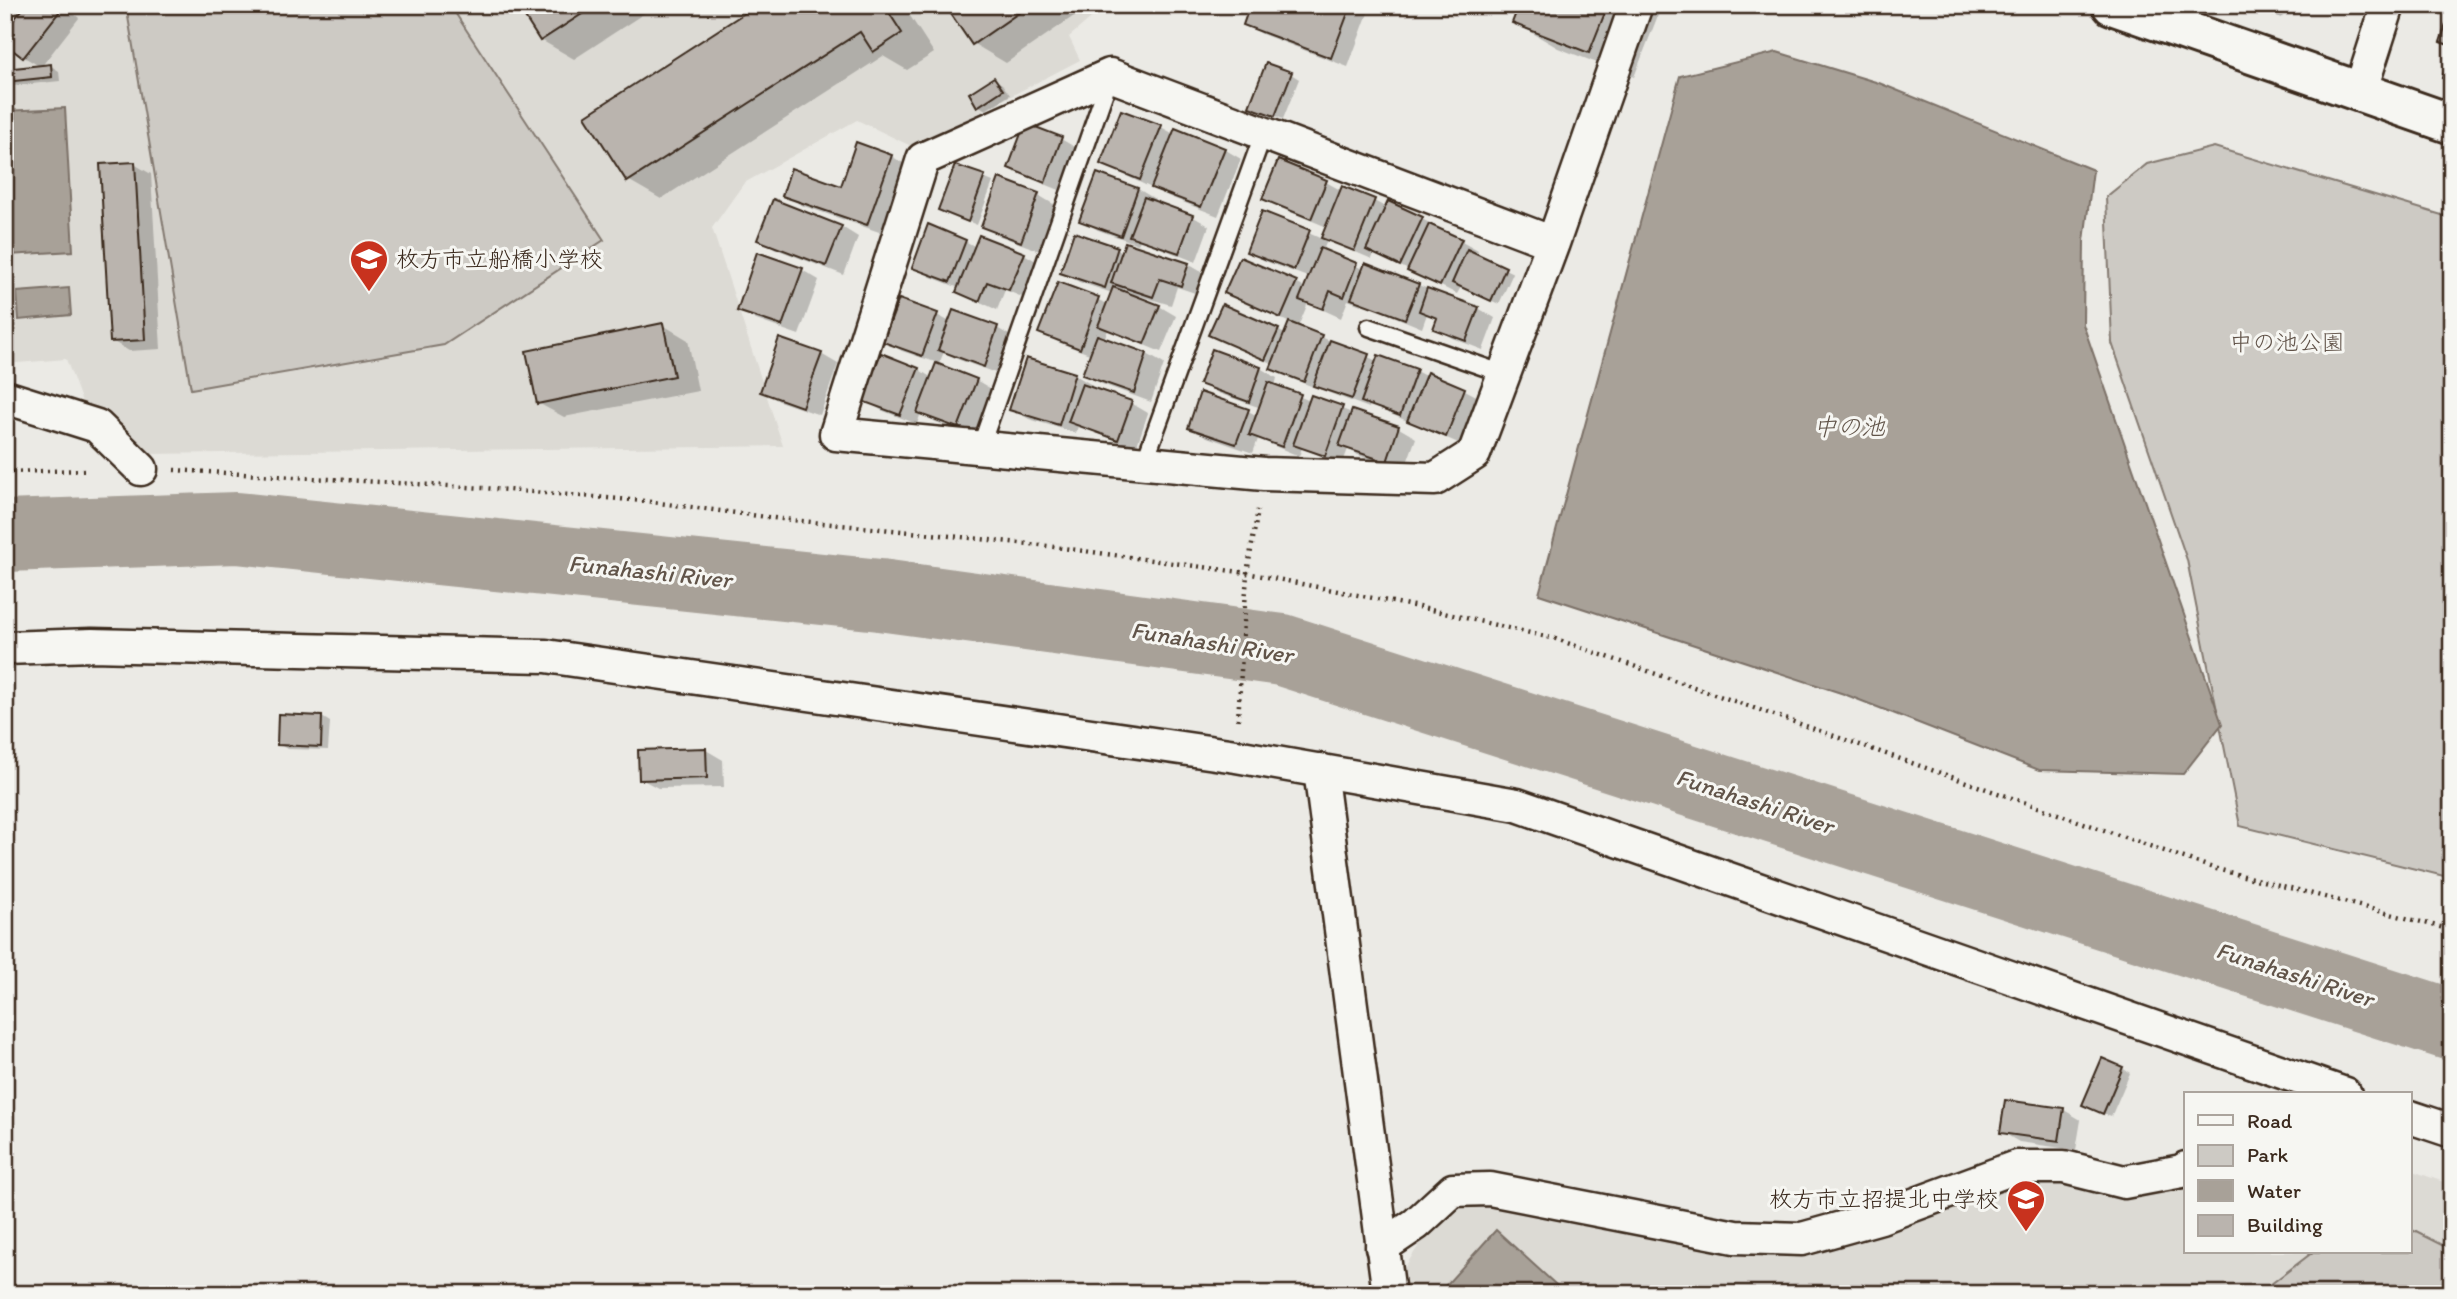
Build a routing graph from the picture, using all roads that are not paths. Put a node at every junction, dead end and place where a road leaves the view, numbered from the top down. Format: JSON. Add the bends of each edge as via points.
{"nodes":[{"id":1,"x":1636,"y":5,"type":"edge"},
{"id":2,"x":2112,"y":5,"type":"edge"},
{"id":3,"x":2388,"y":5,"type":"edge"},
{"id":4,"x":1110,"y":75,"type":"junction"},
{"id":5,"x":2360,"y":92,"type":"junction"},
{"id":6,"x":2452,"y":124,"type":"edge"},
{"id":7,"x":1264,"y":132,"type":"junction"},
{"id":8,"x":1553,"y":243,"type":"junction"},
{"id":9,"x":1369,"y":327,"type":"dead end"},
{"id":10,"x":1503,"y":374,"type":"junction"},
{"id":11,"x":5,"y":397,"type":"edge"},
{"id":12,"x":979,"y":448,"type":"junction"},
{"id":13,"x":1144,"y":463,"type":"junction"},
{"id":14,"x":141,"y":468,"type":"road end"},
{"id":15,"x":5,"y":648,"type":"edge"},
{"id":16,"x":1321,"y":771,"type":"junction"},
{"id":17,"x":2339,"y":1092,"type":"edge"},
{"id":18,"x":2412,"y":1118,"type":"edge"},
{"id":19,"x":2452,"y":1131,"type":"edge"},
{"id":20,"x":2184,"y":1170,"type":"edge"},
{"id":21,"x":1382,"y":1247,"type":"junction"},
{"id":22,"x":1389,"y":1294,"type":"edge"}],
"edges":[{"from":1,"to":8,"type":"street"},
{"from":2,"to":5,"type":"street"},
{"from":3,"to":5,"type":"street"},
{"from":4,"to":7,"type":"street"},
{"from":4,"to":12,"type":"lane"},
{"from":4,"to":12,"type":"street","via":[[923,159],[836,434]]},
{"from":5,"to":6,"type":"street"},
{"from":7,"to":8,"type":"street"},
{"from":7,"to":13,"type":"lane"},
{"from":8,"to":10,"type":"street"},
{"from":9,"to":10,"type":"lane"},
{"from":10,"to":13,"type":"street","via":[[1474,454],[1435,479],[1264,474]]},
{"from":11,"to":14,"type":"street","via":[[97,426]]},
{"from":12,"to":13,"type":"street"},
{"from":15,"to":16,"type":"street","via":[[92,645],[546,656]]},
{"from":16,"to":17,"type":"street","via":[[1517,805]]},
{"from":16,"to":21,"type":"street"},
{"from":18,"to":19,"type":"street"},
{"from":20,"to":21,"type":"street","via":[[2124,1182],[2064,1167],[2016,1167],[1881,1217],[1802,1239],[1735,1237],[1490,1189],[1453,1190]]},
{"from":21,"to":22,"type":"street"}]}
